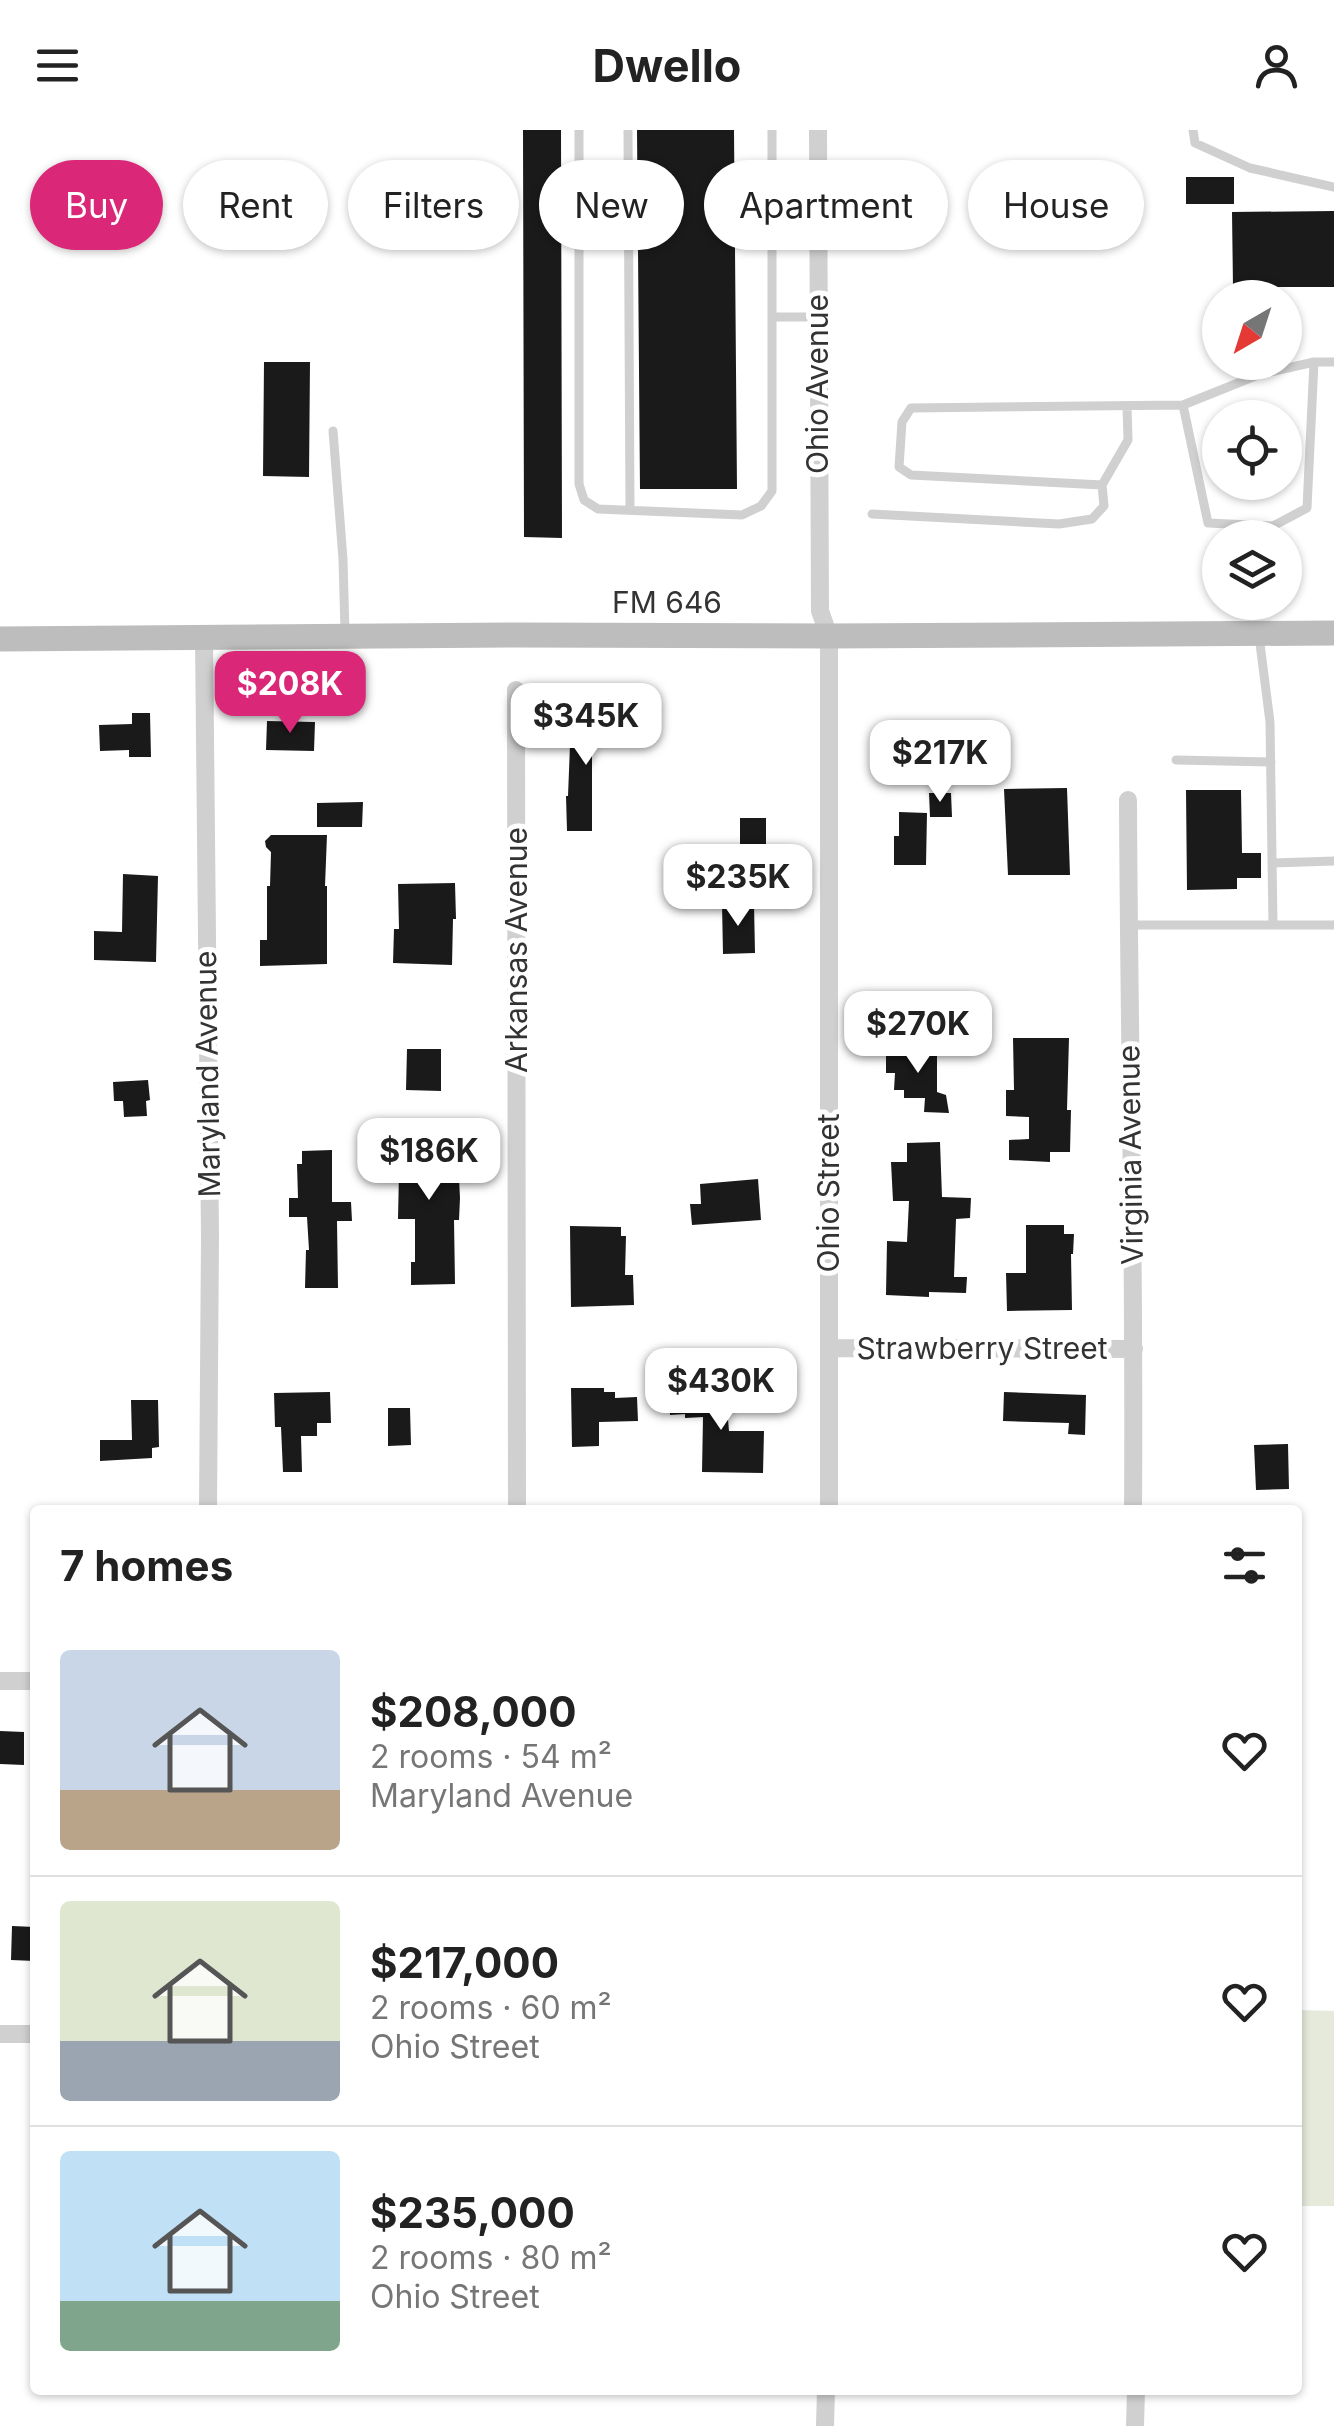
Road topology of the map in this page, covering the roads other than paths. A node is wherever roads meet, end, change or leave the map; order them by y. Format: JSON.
{"nodes":[{"id":1,"x":579,"y":130,"type":"edge"},
{"id":2,"x":628,"y":130,"type":"edge"},
{"id":3,"x":772,"y":130,"type":"edge"},
{"id":4,"x":818,"y":130,"type":"edge"},
{"id":5,"x":1193,"y":130,"type":"edge"},
{"id":6,"x":1334,"y":187,"type":"edge"},
{"id":7,"x":772,"y":317,"type":"junction"},
{"id":8,"x":818,"y":317,"type":"junction"},
{"id":9,"x":1314,"y":362,"type":"junction"},
{"id":10,"x":1334,"y":362,"type":"edge"},
{"id":11,"x":1183,"y":405,"type":"junction"},
{"id":12,"x":1127,"y":406,"type":"junction"},
{"id":13,"x":333,"y":431,"type":"dead end"},
{"id":14,"x":1102,"y":485,"type":"junction"},
{"id":15,"x":630,"y":510,"type":"junction"},
{"id":16,"x":872,"y":514,"type":"dead end"},
{"id":17,"x":1259,"y":633,"type":"junction"},
{"id":18,"x":1334,"y":633,"type":"edge"},
{"id":19,"x":345,"y":636,"type":"junction"},
{"id":20,"x":829,"y":636,"type":"junction"},
{"id":21,"x":204,"y":637,"type":"junction"},
{"id":22,"x":0,"y":639,"type":"edge"},
{"id":23,"x":516,"y":690,"type":"dead end"},
{"id":24,"x":1176,"y":760,"type":"dead end"},
{"id":25,"x":1271,"y":762,"type":"junction"},
{"id":26,"x":1128,"y":800,"type":"dead end"},
{"id":27,"x":1334,"y":861,"type":"edge"},
{"id":28,"x":1273,"y":863,"type":"junction"},
{"id":29,"x":1128,"y":925,"type":"junction"},
{"id":30,"x":1273,"y":925,"type":"junction"},
{"id":31,"x":1334,"y":925,"type":"edge"},
{"id":32,"x":829,"y":1348,"type":"junction"},
{"id":33,"x":1134,"y":1349,"type":"junction"},
{"id":34,"x":208,"y":1505,"type":"edge"},
{"id":35,"x":517,"y":1505,"type":"edge"},
{"id":36,"x":829,"y":1505,"type":"edge"},
{"id":37,"x":1133,"y":1505,"type":"edge"},
{"id":38,"x":0,"y":1682,"type":"edge"},
{"id":39,"x":30,"y":1682,"type":"edge"},
{"id":40,"x":0,"y":2034,"type":"edge"},
{"id":41,"x":30,"y":2034,"type":"edge"},
{"id":42,"x":826,"y":2395,"type":"edge"},
{"id":43,"x":1136,"y":2395,"type":"edge"},
{"id":44,"x":825,"y":2426,"type":"edge"},
{"id":45,"x":1135,"y":2426,"type":"edge"}],
"edges":[{"from":1,"to":15,"type":"lane"},
{"from":2,"to":15,"type":"lane"},
{"from":3,"to":7,"type":"lane"},
{"from":4,"to":8,"type":"street","name":"Ohio Avenue"},
{"from":5,"to":6,"type":"lane"},
{"from":7,"to":8,"type":"lane"},
{"from":7,"to":15,"type":"lane"},
{"from":8,"to":20,"type":"street","name":"Ohio Avenue"},
{"from":9,"to":10,"type":"lane"},
{"from":9,"to":11,"type":"lane"},
{"from":9,"to":11,"type":"lane"},
{"from":11,"to":12,"type":"lane"},
{"from":12,"to":14,"type":"lane"},
{"from":12,"to":14,"type":"lane"},
{"from":13,"to":19,"type":"lane"},
{"from":14,"to":16,"type":"lane"},
{"from":17,"to":18,"type":"main road","name":"FM 646","number":"FM 646"},
{"from":17,"to":20,"type":"main road","name":"FM 646","number":"FM 646"},
{"from":17,"to":25,"type":"lane"},
{"from":19,"to":20,"type":"main road","name":"FM 646","number":"FM 646"},
{"from":19,"to":21,"type":"main road","name":"FM 646","number":"FM 646"},
{"from":20,"to":32,"type":"street","name":"Ohio Street"},
{"from":21,"to":22,"type":"main road","name":"FM 646","number":"FM 646"},
{"from":21,"to":34,"type":"street","name":"Maryland Avenue"},
{"from":23,"to":35,"type":"street","name":"Arkansas Avenue"},
{"from":24,"to":25,"type":"lane"},
{"from":25,"to":28,"type":"lane"},
{"from":26,"to":29,"type":"street","name":"Virginia Avenue"},
{"from":27,"to":28,"type":"lane"},
{"from":28,"to":30,"type":"lane"},
{"from":29,"to":30,"type":"lane"},
{"from":29,"to":33,"type":"street","name":"Virginia Avenue"},
{"from":30,"to":31,"type":"lane"},
{"from":32,"to":33,"type":"street","name":"Strawberry Street"},
{"from":32,"to":36,"type":"street","name":"Ohio Street"},
{"from":33,"to":37,"type":"street","name":"Virginia Avenue"},
{"from":38,"to":39,"type":"street"},
{"from":40,"to":41,"type":"street"},
{"from":42,"to":44,"type":"street"},
{"from":43,"to":45,"type":"street"}]}
